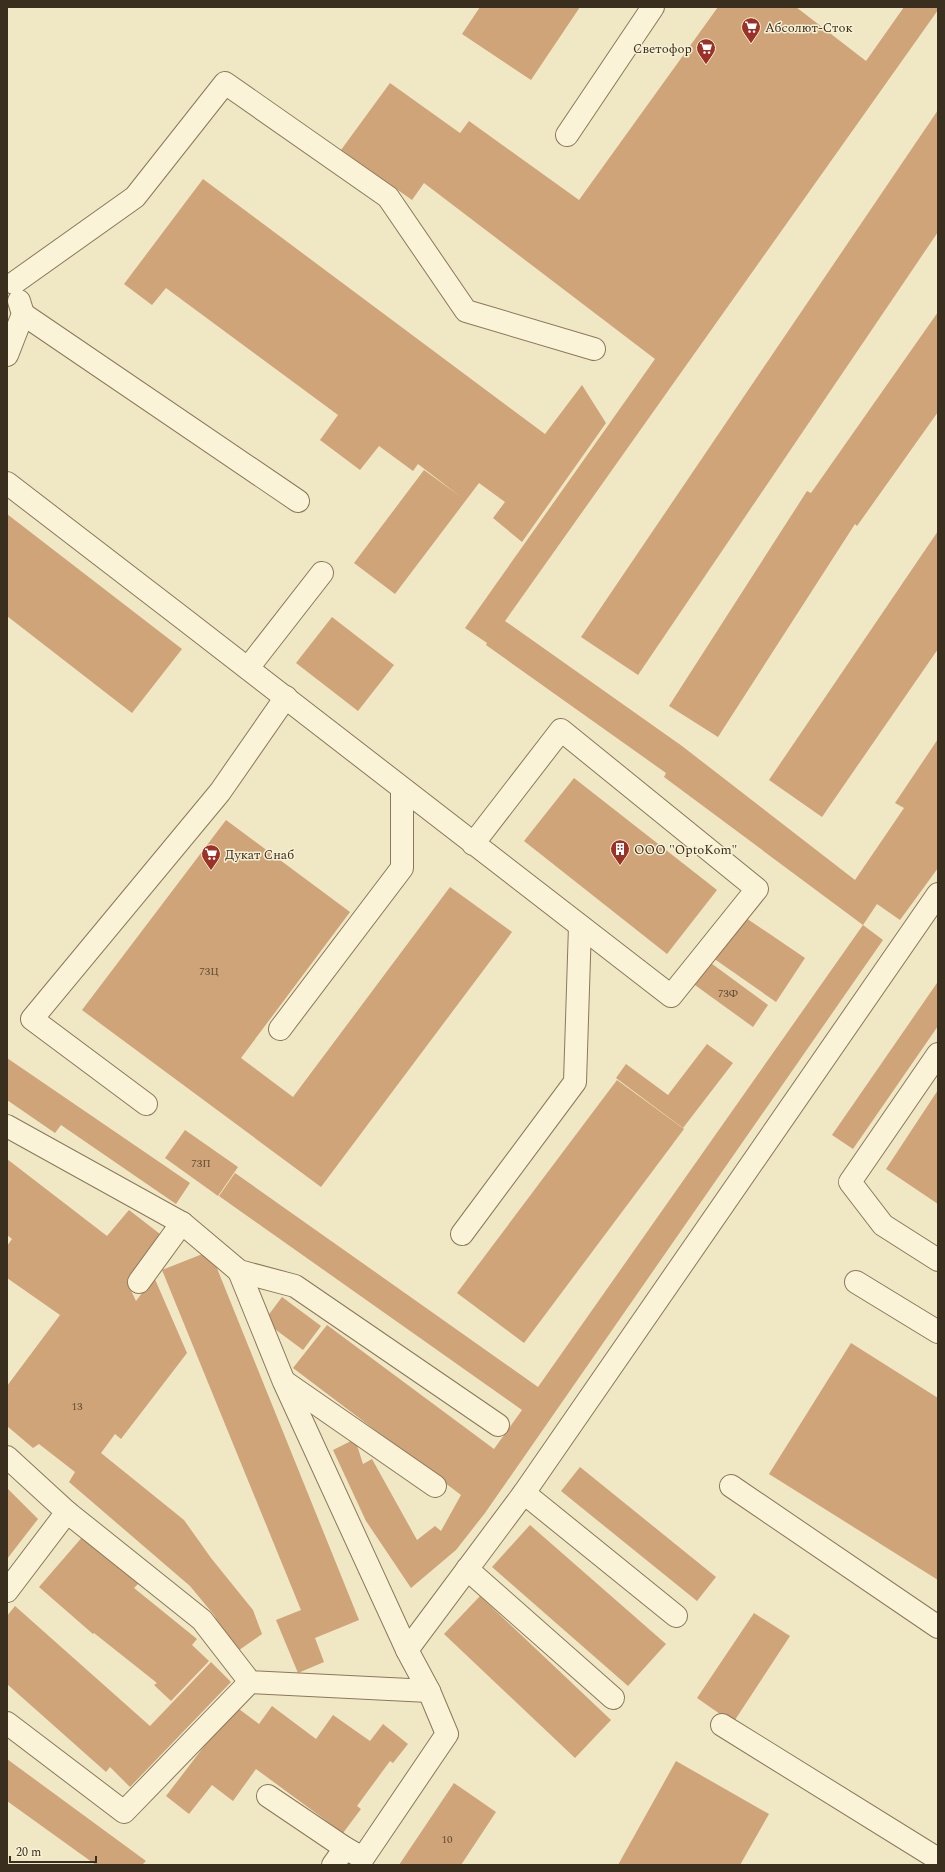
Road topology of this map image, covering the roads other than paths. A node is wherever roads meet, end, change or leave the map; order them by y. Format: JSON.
{"nodes":[{"id":1,"x":653,"y":7,"type":"edge"},
{"id":2,"x":567,"y":135,"type":"dead end"},
{"id":3,"x":11,"y":281,"type":"edge"},
{"id":4,"x":23,"y":314,"type":"junction"},
{"id":5,"x":594,"y":349,"type":"dead end"},
{"id":6,"x":7,"y":355,"type":"edge"},
{"id":7,"x":7,"y":483,"type":"edge"},
{"id":8,"x":298,"y":501,"type":"dead end"},
{"id":9,"x":322,"y":573,"type":"dead end"},
{"id":10,"x":248,"y":668,"type":"junction"},
{"id":11,"x":286,"y":697,"type":"junction"},
{"id":12,"x":402,"y":789,"type":"junction"},
{"id":13,"x":474,"y":844,"type":"junction"},
{"id":14,"x":938,"y":894,"type":"edge"},
{"id":15,"x":580,"y":926,"type":"junction"},
{"id":16,"x":280,"y":1029,"type":"dead end"},
{"id":17,"x":938,"y":1054,"type":"edge"},
{"id":18,"x":146,"y":1104,"type":"dead end"},
{"id":19,"x":7,"y":1126,"type":"edge"},
{"id":20,"x":182,"y":1223,"type":"junction"},
{"id":21,"x":462,"y":1234,"type":"dead end"},
{"id":22,"x":938,"y":1260,"type":"edge"},
{"id":23,"x":239,"y":1271,"type":"junction"},
{"id":24,"x":139,"y":1282,"type":"dead end"},
{"id":25,"x":856,"y":1282,"type":"dead end"},
{"id":26,"x":938,"y":1332,"type":"edge"},
{"id":27,"x":284,"y":1382,"type":"junction"},
{"id":28,"x":498,"y":1425,"type":"dead end"},
{"id":29,"x":7,"y":1457,"type":"edge"},
{"id":30,"x":435,"y":1486,"type":"dead end"},
{"id":31,"x":730,"y":1486,"type":"dead end"},
{"id":32,"x":524,"y":1493,"type":"junction"},
{"id":33,"x":67,"y":1512,"type":"junction"},
{"id":34,"x":467,"y":1569,"type":"junction"},
{"id":35,"x":7,"y":1591,"type":"edge"},
{"id":36,"x":676,"y":1616,"type":"dead end"},
{"id":37,"x":938,"y":1627,"type":"edge"},
{"id":38,"x":407,"y":1650,"type":"junction"},
{"id":39,"x":250,"y":1682,"type":"junction"},
{"id":40,"x":429,"y":1691,"type":"junction"},
{"id":41,"x":613,"y":1698,"type":"dead end"},
{"id":42,"x":7,"y":1723,"type":"edge"},
{"id":43,"x":722,"y":1725,"type":"dead end"},
{"id":44,"x":268,"y":1796,"type":"dead end"},
{"id":45,"x":339,"y":1857,"type":"edge"},
{"id":46,"x":938,"y":1859,"type":"edge"}],
"edges":[{"from":1,"to":2,"type":"lane"},
{"from":3,"to":4,"type":"lane"},
{"from":3,"to":5,"type":"lane"},
{"from":4,"to":6,"type":"lane"},
{"from":4,"to":8,"type":"lane"},
{"from":7,"to":10,"type":"lane"},
{"from":9,"to":10,"type":"lane"},
{"from":10,"to":11,"type":"lane"},
{"from":11,"to":12,"type":"lane"},
{"from":11,"to":18,"type":"lane"},
{"from":12,"to":13,"type":"lane"},
{"from":12,"to":16,"type":"lane"},
{"from":13,"to":15,"type":"lane"},
{"from":13,"to":15,"type":"lane"},
{"from":14,"to":32,"type":"lane"},
{"from":15,"to":21,"type":"lane"},
{"from":17,"to":22,"type":"lane"},
{"from":19,"to":20,"type":"lane"},
{"from":20,"to":23,"type":"lane"},
{"from":20,"to":24,"type":"lane"},
{"from":23,"to":27,"type":"lane"},
{"from":23,"to":28,"type":"lane"},
{"from":25,"to":26,"type":"lane"},
{"from":27,"to":30,"type":"lane"},
{"from":27,"to":38,"type":"lane"},
{"from":29,"to":33,"type":"lane"},
{"from":31,"to":37,"type":"lane"},
{"from":32,"to":34,"type":"lane"},
{"from":32,"to":36,"type":"lane"},
{"from":33,"to":35,"type":"lane"},
{"from":33,"to":39,"type":"lane"},
{"from":34,"to":38,"type":"lane"},
{"from":34,"to":41,"type":"lane"},
{"from":38,"to":40,"type":"lane"},
{"from":39,"to":40,"type":"lane"},
{"from":39,"to":42,"type":"lane"},
{"from":40,"to":45,"type":"lane"},
{"from":43,"to":46,"type":"lane"},
{"from":44,"to":45,"type":"lane"}]}
